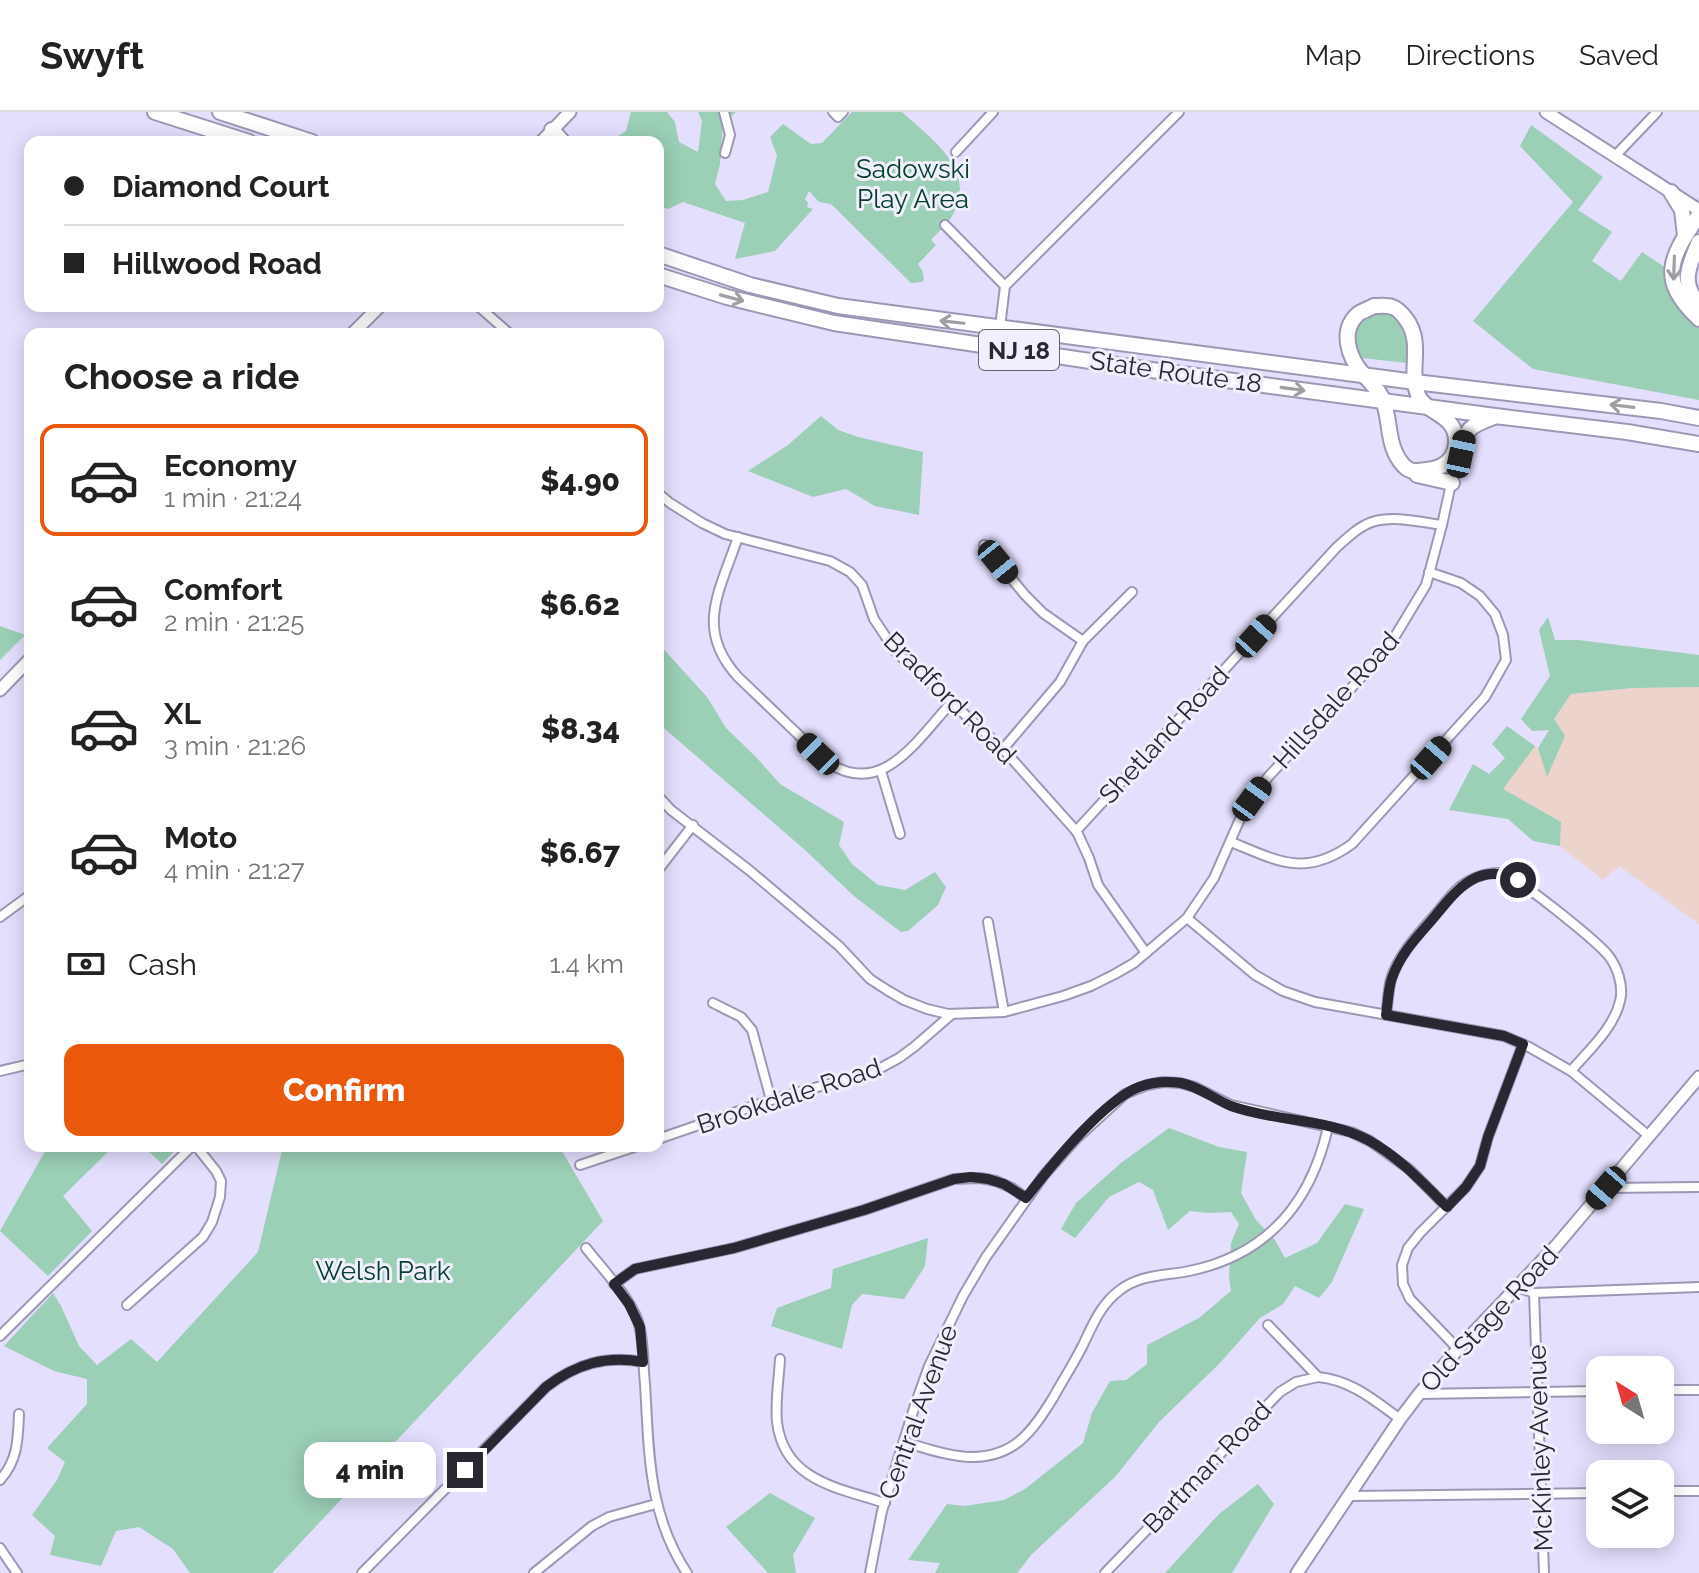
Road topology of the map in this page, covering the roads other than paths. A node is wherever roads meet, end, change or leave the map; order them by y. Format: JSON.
{"nodes":[{"id":1,"x":155,"y":112,"type":"edge"},
{"id":2,"x":220,"y":112,"type":"edge"},
{"id":3,"x":570,"y":112,"type":"edge"},
{"id":4,"x":724,"y":112,"type":"edge"},
{"id":5,"x":993,"y":112,"type":"edge"},
{"id":6,"x":1179,"y":112,"type":"edge"},
{"id":7,"x":1546,"y":112,"type":"edge"},
{"id":8,"x":1657,"y":112,"type":"edge"},
{"id":9,"x":552,"y":130,"type":"junction"},
{"id":10,"x":230,"y":136,"type":"edge"},
{"id":11,"x":294,"y":136,"type":"edge"},
{"id":12,"x":546,"y":136,"type":"edge"},
{"id":13,"x":558,"y":136,"type":"edge"},
{"id":14,"x":956,"y":152,"type":"dead end"},
{"id":15,"x":725,"y":153,"type":"dead end"},
{"id":16,"x":1616,"y":155,"type":"junction"},
{"id":17,"x":1671,"y":192,"type":"junction"},
{"id":18,"x":1699,"y":213,"type":"edge"},
{"id":19,"x":945,"y":225,"type":"dead end"},
{"id":20,"x":1695,"y":242,"type":"edge"},
{"id":21,"x":664,"y":256,"type":"edge"},
{"id":22,"x":664,"y":277,"type":"edge"},
{"id":23,"x":1005,"y":286,"type":"junction"},
{"id":24,"x":1699,"y":303,"type":"edge"},
{"id":25,"x":375,"y":312,"type":"edge"},
{"id":26,"x":485,"y":312,"type":"edge"},
{"id":27,"x":1699,"y":319,"type":"edge"},
{"id":28,"x":1000,"y":327,"type":"junction"},
{"id":29,"x":361,"y":328,"type":"edge"},
{"id":30,"x":503,"y":328,"type":"edge"},
{"id":31,"x":1363,"y":374,"type":"junction"},
{"id":32,"x":1415,"y":382,"type":"junction"},
{"id":33,"x":1384,"y":402,"type":"junction"},
{"id":34,"x":1428,"y":408,"type":"junction"},
{"id":35,"x":1661,"y":411,"type":"junction"},
{"id":36,"x":1699,"y":411,"type":"edge"},
{"id":37,"x":1495,"y":416,"type":"junction"},
{"id":38,"x":1699,"y":418,"type":"edge"},
{"id":39,"x":1699,"y":444,"type":"edge"},
{"id":40,"x":1454,"y":458,"type":"junction"},
{"id":41,"x":1412,"y":472,"type":"junction"},
{"id":42,"x":1452,"y":483,"type":"junction"},
{"id":43,"x":664,"y":498,"type":"edge"},
{"id":44,"x":1442,"y":525,"type":"junction"},
{"id":45,"x":738,"y":537,"type":"junction"},
{"id":46,"x":984,"y":545,"type":"dead end"},
{"id":47,"x":1429,"y":572,"type":"junction"},
{"id":48,"x":1132,"y":592,"type":"dead end"},
{"id":49,"x":1083,"y":641,"type":"junction"},
{"id":50,"x":24,"y":665,"type":"edge"},
{"id":51,"x":0,"y":690,"type":"edge"},
{"id":52,"x":951,"y":703,"type":"junction"},
{"id":53,"x":1003,"y":749,"type":"junction"},
{"id":54,"x":881,"y":771,"type":"junction"},
{"id":55,"x":664,"y":802,"type":"edge"},
{"id":56,"x":693,"y":825,"type":"junction"},
{"id":57,"x":1076,"y":831,"type":"junction"},
{"id":58,"x":900,"y":834,"type":"dead end"},
{"id":59,"x":1231,"y":842,"type":"junction"},
{"id":60,"x":664,"y":862,"type":"edge"},
{"id":61,"x":24,"y":899,"type":"edge"},
{"id":62,"x":0,"y":917,"type":"edge"},
{"id":63,"x":1187,"y":918,"type":"junction"},
{"id":64,"x":988,"y":922,"type":"dead end"},
{"id":65,"x":1146,"y":953,"type":"junction"},
{"id":66,"x":713,"y":1003,"type":"dead end"},
{"id":67,"x":1004,"y":1012,"type":"junction"},
{"id":68,"x":952,"y":1014,"type":"junction"},
{"id":69,"x":1386,"y":1015,"type":"junction"},
{"id":70,"x":1523,"y":1044,"type":"junction"},
{"id":71,"x":24,"y":1065,"type":"edge"},
{"id":72,"x":0,"y":1071,"type":"edge"},
{"id":73,"x":1571,"y":1071,"type":"junction"},
{"id":74,"x":1699,"y":1077,"type":"edge"},
{"id":75,"x":1695,"y":1087,"type":"edge"},
{"id":76,"x":771,"y":1100,"type":"junction"},
{"id":77,"x":1328,"y":1127,"type":"junction"},
{"id":78,"x":1649,"y":1136,"type":"junction"},
{"id":79,"x":664,"y":1137,"type":"edge"},
{"id":80,"x":188,"y":1152,"type":"edge"},
{"id":81,"x":199,"y":1152,"type":"edge"},
{"id":82,"x":599,"y":1152,"type":"edge"},
{"id":83,"x":619,"y":1152,"type":"edge"},
{"id":84,"x":601,"y":1158,"type":"junction"},
{"id":85,"x":580,"y":1165,"type":"dead end"},
{"id":86,"x":1699,"y":1187,"type":"edge"},
{"id":87,"x":1606,"y":1188,"type":"junction"},
{"id":88,"x":1026,"y":1198,"type":"junction"},
{"id":89,"x":1447,"y":1207,"type":"junction"},
{"id":90,"x":586,"y":1248,"type":"dead end"},
{"id":91,"x":614,"y":1284,"type":"junction"},
{"id":92,"x":1518,"y":1287,"type":"junction"},
{"id":93,"x":1699,"y":1287,"type":"edge"},
{"id":94,"x":1534,"y":1293,"type":"junction"},
{"id":95,"x":127,"y":1305,"type":"dead end"},
{"id":96,"x":1268,"y":1325,"type":"dead end"},
{"id":97,"x":0,"y":1336,"type":"edge"},
{"id":98,"x":1458,"y":1349,"type":"junction"},
{"id":99,"x":780,"y":1359,"type":"dead end"},
{"id":100,"x":643,"y":1362,"type":"junction"},
{"id":101,"x":1318,"y":1377,"type":"junction"},
{"id":102,"x":1674,"y":1390,"type":"edge"},
{"id":103,"x":1699,"y":1390,"type":"edge"},
{"id":104,"x":1586,"y":1391,"type":"edge"},
{"id":105,"x":1538,"y":1393,"type":"junction"},
{"id":106,"x":1419,"y":1394,"type":"junction"},
{"id":107,"x":19,"y":1414,"type":"dead end"},
{"id":108,"x":1400,"y":1419,"type":"junction"},
{"id":109,"x":904,"y":1442,"type":"junction"},
{"id":110,"x":0,"y":1480,"type":"edge"},
{"id":111,"x":1674,"y":1491,"type":"edge"},
{"id":112,"x":1699,"y":1491,"type":"edge"},
{"id":113,"x":1586,"y":1493,"type":"edge"},
{"id":114,"x":1541,"y":1494,"type":"junction"},
{"id":115,"x":1348,"y":1496,"type":"junction"},
{"id":116,"x":885,"y":1503,"type":"junction"},
{"id":117,"x":656,"y":1504,"type":"junction"},
{"id":118,"x":0,"y":1548,"type":"edge"},
{"id":119,"x":17,"y":1573,"type":"edge"},
{"id":120,"x":362,"y":1573,"type":"edge"},
{"id":121,"x":534,"y":1573,"type":"edge"},
{"id":122,"x":687,"y":1573,"type":"edge"},
{"id":123,"x":870,"y":1573,"type":"edge"},
{"id":124,"x":1105,"y":1573,"type":"edge"},
{"id":125,"x":1297,"y":1573,"type":"edge"},
{"id":126,"x":1544,"y":1573,"type":"edge"}],
"edges":[{"from":1,"to":10,"type":"highway"},
{"from":2,"to":11,"type":"highway"},
{"from":3,"to":9,"type":"street"},
{"from":4,"to":15,"type":"street"},
{"from":5,"to":14,"type":"street"},
{"from":6,"to":23,"type":"street"},
{"from":7,"to":16,"type":"street"},
{"from":8,"to":16,"type":"street"},
{"from":9,"to":12,"type":"street"},
{"from":9,"to":13,"type":"highway"},
{"from":16,"to":17,"type":"street"},
{"from":17,"to":18,"type":"street"},
{"from":17,"to":20,"type":"highway"},
{"from":18,"to":20,"type":"highway"},
{"from":19,"to":23,"type":"street"},
{"from":20,"to":24,"type":"highway"},
{"from":20,"to":27,"type":"highway","one_way":true},
{"from":28,"to":21,"type":"highway","name":"State Route 18","number":"NJ 18","one_way":true},
{"from":22,"to":33,"type":"highway","name":"State Route 18","number":"NJ 18","one_way":true},
{"from":23,"to":28,"type":"street"},
{"from":25,"to":29,"type":"street"},
{"from":26,"to":30,"type":"street"},
{"from":28,"to":31,"type":"highway","name":"State Route 18","number":"NJ 18"},
{"from":31,"to":32,"type":"highway","name":"State Route 18","number":"NJ 18"},
{"from":31,"to":32,"type":"highway"},
{"from":31,"to":33,"type":"highway"},
{"from":32,"to":34,"type":"highway"},
{"from":35,"to":32,"type":"highway","name":"State Route 18","number":"NJ 18","one_way":true},
{"from":33,"to":34,"type":"highway","name":"State Route 18","number":"NJ 18"},
{"from":33,"to":41,"type":"highway"},
{"from":34,"to":37,"type":"highway","name":"State Route 18","number":"NJ 18"},
{"from":34,"to":40,"type":"highway"},
{"from":35,"to":36,"type":"highway"},
{"from":35,"to":38,"type":"highway","name":"State Route 18","number":"NJ 18"},
{"from":37,"to":39,"type":"highway","name":"State Route 18","number":"NJ 18"},
{"from":37,"to":40,"type":"highway"},
{"from":40,"to":41,"type":"highway"},
{"from":40,"to":42,"type":"street","name":"Hillsdale Road"},
{"from":41,"to":42,"type":"highway"},
{"from":42,"to":44,"type":"street","name":"Hillsdale Road"},
{"from":43,"to":45,"type":"street","name":"Bradford Road"},
{"from":44,"to":47,"type":"street","name":"Hillsdale Road"},
{"from":44,"to":57,"type":"street","name":"Shetland Road"},
{"from":45,"to":52,"type":"street","name":"Bradford Road"},
{"from":45,"to":54,"type":"street"},
{"from":46,"to":49,"type":"street"},
{"from":47,"to":59,"type":"street","name":"Hillsdale Road"},
{"from":47,"to":59,"type":"street"},
{"from":48,"to":49,"type":"street"},
{"from":49,"to":53,"type":"street"},
{"from":50,"to":51,"type":"street"},
{"from":52,"to":53,"type":"street","name":"Bradford Road"},
{"from":52,"to":54,"type":"street"},
{"from":53,"to":57,"type":"street","name":"Bradford Road"},
{"from":54,"to":58,"type":"street"},
{"from":55,"to":56,"type":"street","name":"Hillsdale Road"},
{"from":56,"to":60,"type":"street"},
{"from":56,"to":68,"type":"street","name":"Hillsdale Road"},
{"from":57,"to":65,"type":"street","name":"Bradford Road"},
{"from":59,"to":63,"type":"street","name":"Hillsdale Road"},
{"from":61,"to":62,"type":"street"},
{"from":63,"to":65,"type":"street","name":"Hillsdale Road"},
{"from":63,"to":69,"type":"street"},
{"from":64,"to":67,"type":"street"},
{"from":65,"to":67,"type":"street","name":"Hillsdale Road"},
{"from":66,"to":76,"type":"street"},
{"from":67,"to":68,"type":"street","name":"Hillsdale Road"},
{"from":68,"to":76,"type":"street","name":"Brookdale Road"},
{"from":69,"to":70,"type":"street"},
{"from":69,"to":73,"type":"street"},
{"from":70,"to":73,"type":"street"},
{"from":70,"to":89,"type":"street"},
{"from":71,"to":72,"type":"street"},
{"from":73,"to":78,"type":"street"},
{"from":74,"to":75,"type":"street","name":"Old Stage Road"},
{"from":75,"to":78,"type":"street","name":"Old Stage Road"},
{"from":76,"to":79,"type":"street","name":"Brookdale Road"},
{"from":77,"to":88,"type":"street","name":"Central Avenue"},
{"from":77,"to":89,"type":"street","name":"Central Avenue"},
{"from":77,"to":109,"type":"street"},
{"from":78,"to":87,"type":"street","name":"Old Stage Road"},
{"from":80,"to":97,"type":"street"},
{"from":81,"to":95,"type":"street"},
{"from":82,"to":84,"type":"street"},
{"from":83,"to":84,"type":"street"},
{"from":84,"to":85,"type":"street"},
{"from":86,"to":87,"type":"street"},
{"from":87,"to":92,"type":"street","name":"Old Stage Road"},
{"from":88,"to":91,"type":"street"},
{"from":88,"to":109,"type":"street","name":"Central Avenue"},
{"from":89,"to":98,"type":"street"},
{"from":90,"to":91,"type":"street"},
{"from":91,"to":100,"type":"street"},
{"from":92,"to":94,"type":"street"},
{"from":92,"to":98,"type":"street","name":"Old Stage Road"},
{"from":93,"to":94,"type":"street"},
{"from":94,"to":105,"type":"street","name":"McKinley Avenue"},
{"from":96,"to":101,"type":"street"},
{"from":98,"to":106,"type":"street","name":"Old Stage Road"},
{"from":99,"to":116,"type":"street"},
{"from":100,"to":117,"type":"street"},
{"from":100,"to":120,"type":"street"},
{"from":101,"to":108,"type":"street"},
{"from":101,"to":124,"type":"street","name":"Bartman Road"},
{"from":102,"to":103,"type":"street"},
{"from":104,"to":105,"type":"street"},
{"from":105,"to":106,"type":"street"},
{"from":105,"to":114,"type":"street","name":"McKinley Avenue"},
{"from":106,"to":108,"type":"street","name":"Old Stage Road"},
{"from":107,"to":110,"type":"street"},
{"from":108,"to":115,"type":"street","name":"Old Stage Road"},
{"from":109,"to":116,"type":"street","name":"Central Avenue"},
{"from":111,"to":112,"type":"street"},
{"from":113,"to":114,"type":"street"},
{"from":114,"to":115,"type":"street"},
{"from":114,"to":126,"type":"street","name":"McKinley Avenue"},
{"from":115,"to":125,"type":"street","name":"Old Stage Road"},
{"from":116,"to":123,"type":"street","name":"Central Avenue"},
{"from":117,"to":121,"type":"street"},
{"from":117,"to":122,"type":"street"},
{"from":118,"to":119,"type":"street"}]}
